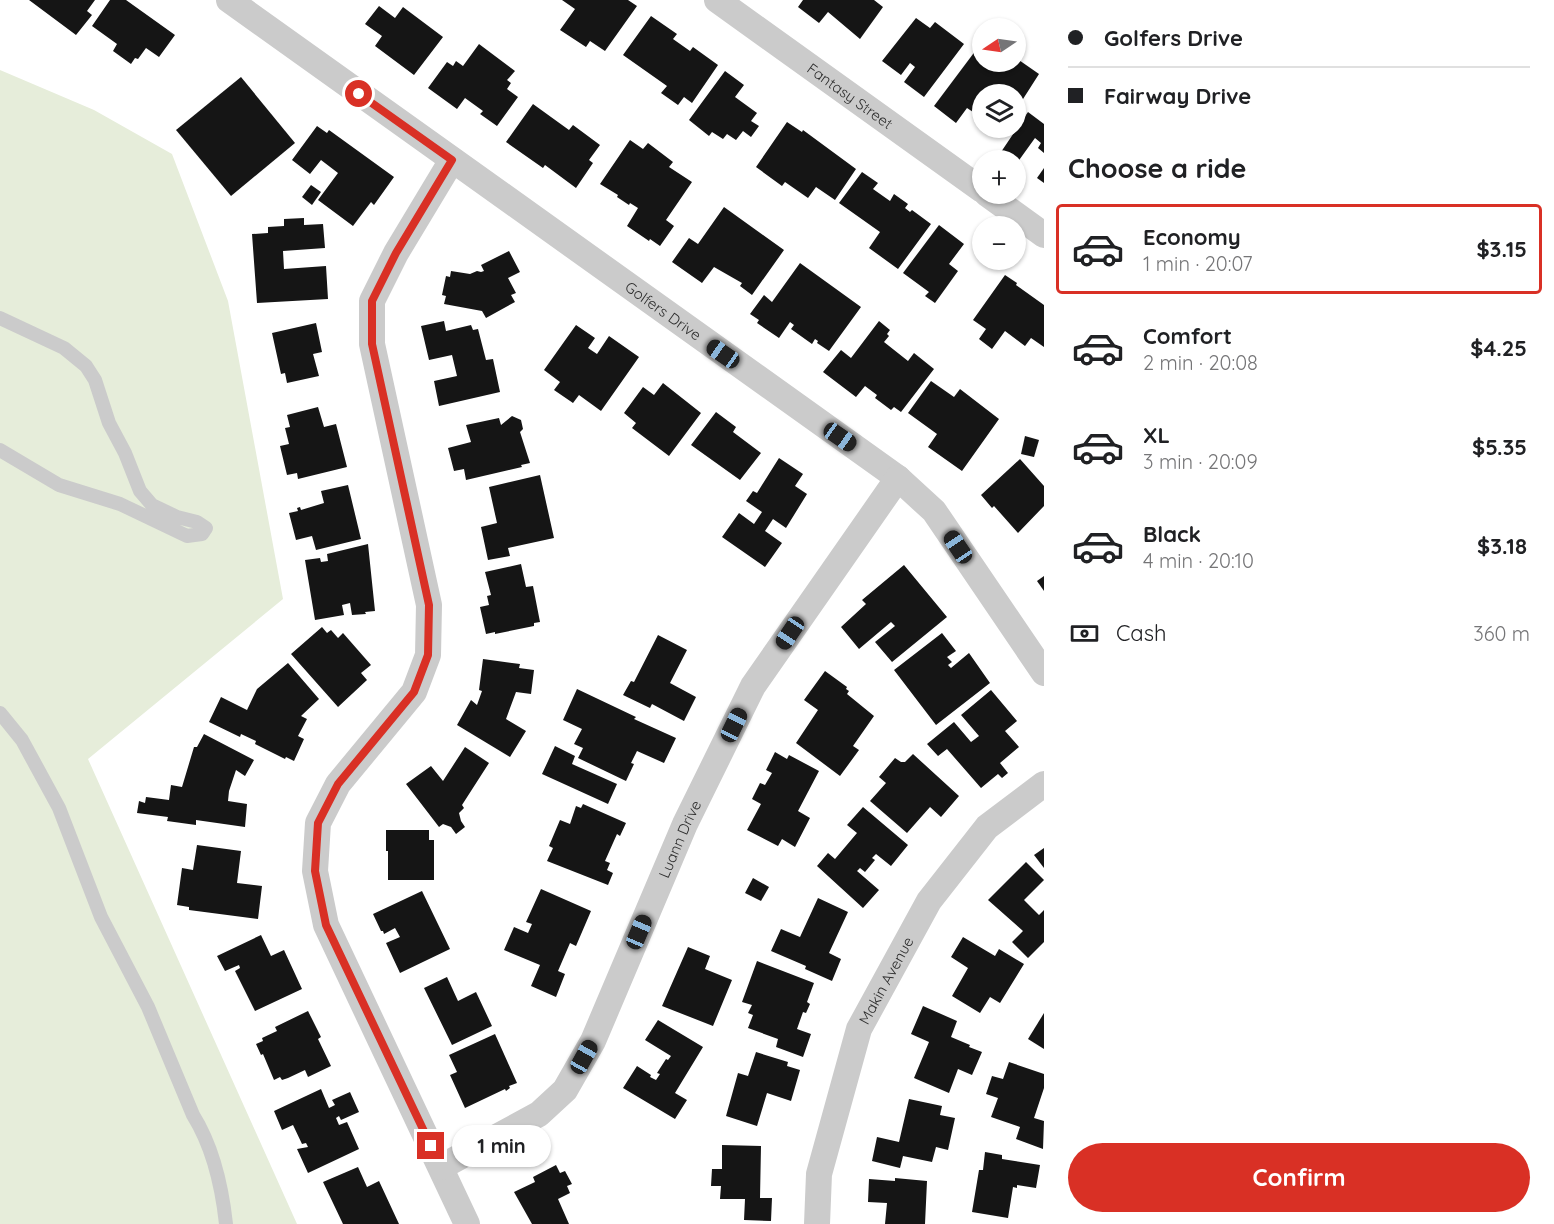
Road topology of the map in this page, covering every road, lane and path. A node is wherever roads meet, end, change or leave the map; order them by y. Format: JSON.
{"nodes":[{"id":1,"x":229,"y":0,"type":"edge"},
{"id":2,"x":717,"y":0,"type":"edge"},
{"id":3,"x":452,"y":160,"type":"junction"},
{"id":4,"x":972,"y":183,"type":"edge"},
{"id":5,"x":1001,"y":204,"type":"edge"},
{"id":6,"x":1044,"y":235,"type":"edge"},
{"id":7,"x":0,"y":318,"type":"edge"},
{"id":8,"x":0,"y":450,"type":"edge"},
{"id":9,"x":898,"y":478,"type":"junction"},
{"id":10,"x":1044,"y":674,"type":"edge"},
{"id":11,"x":0,"y":713,"type":"edge"},
{"id":12,"x":1044,"y":783,"type":"edge"},
{"id":13,"x":441,"y":1167,"type":"junction"},
{"id":14,"x":226,"y":1224,"type":"edge"},
{"id":15,"x":466,"y":1224,"type":"edge"},
{"id":16,"x":817,"y":1224,"type":"edge"}],
"edges":[{"from":1,"to":3,"type":"street","name":"Golfers Drive"},
{"from":2,"to":4,"type":"street","name":"Fantasy Street"},
{"from":3,"to":9,"type":"street","name":"Golfers Drive"},
{"from":3,"to":13,"type":"street"},
{"from":5,"to":6,"type":"street"},
{"from":7,"to":8,"type":"lane"},
{"from":9,"to":10,"type":"street","name":"Golfers Drive"},
{"from":9,"to":13,"type":"street","name":"Luann Drive"},
{"from":11,"to":14,"type":"lane"},
{"from":12,"to":16,"type":"street","name":"Makin Avenue"},
{"from":13,"to":15,"type":"street"}]}
